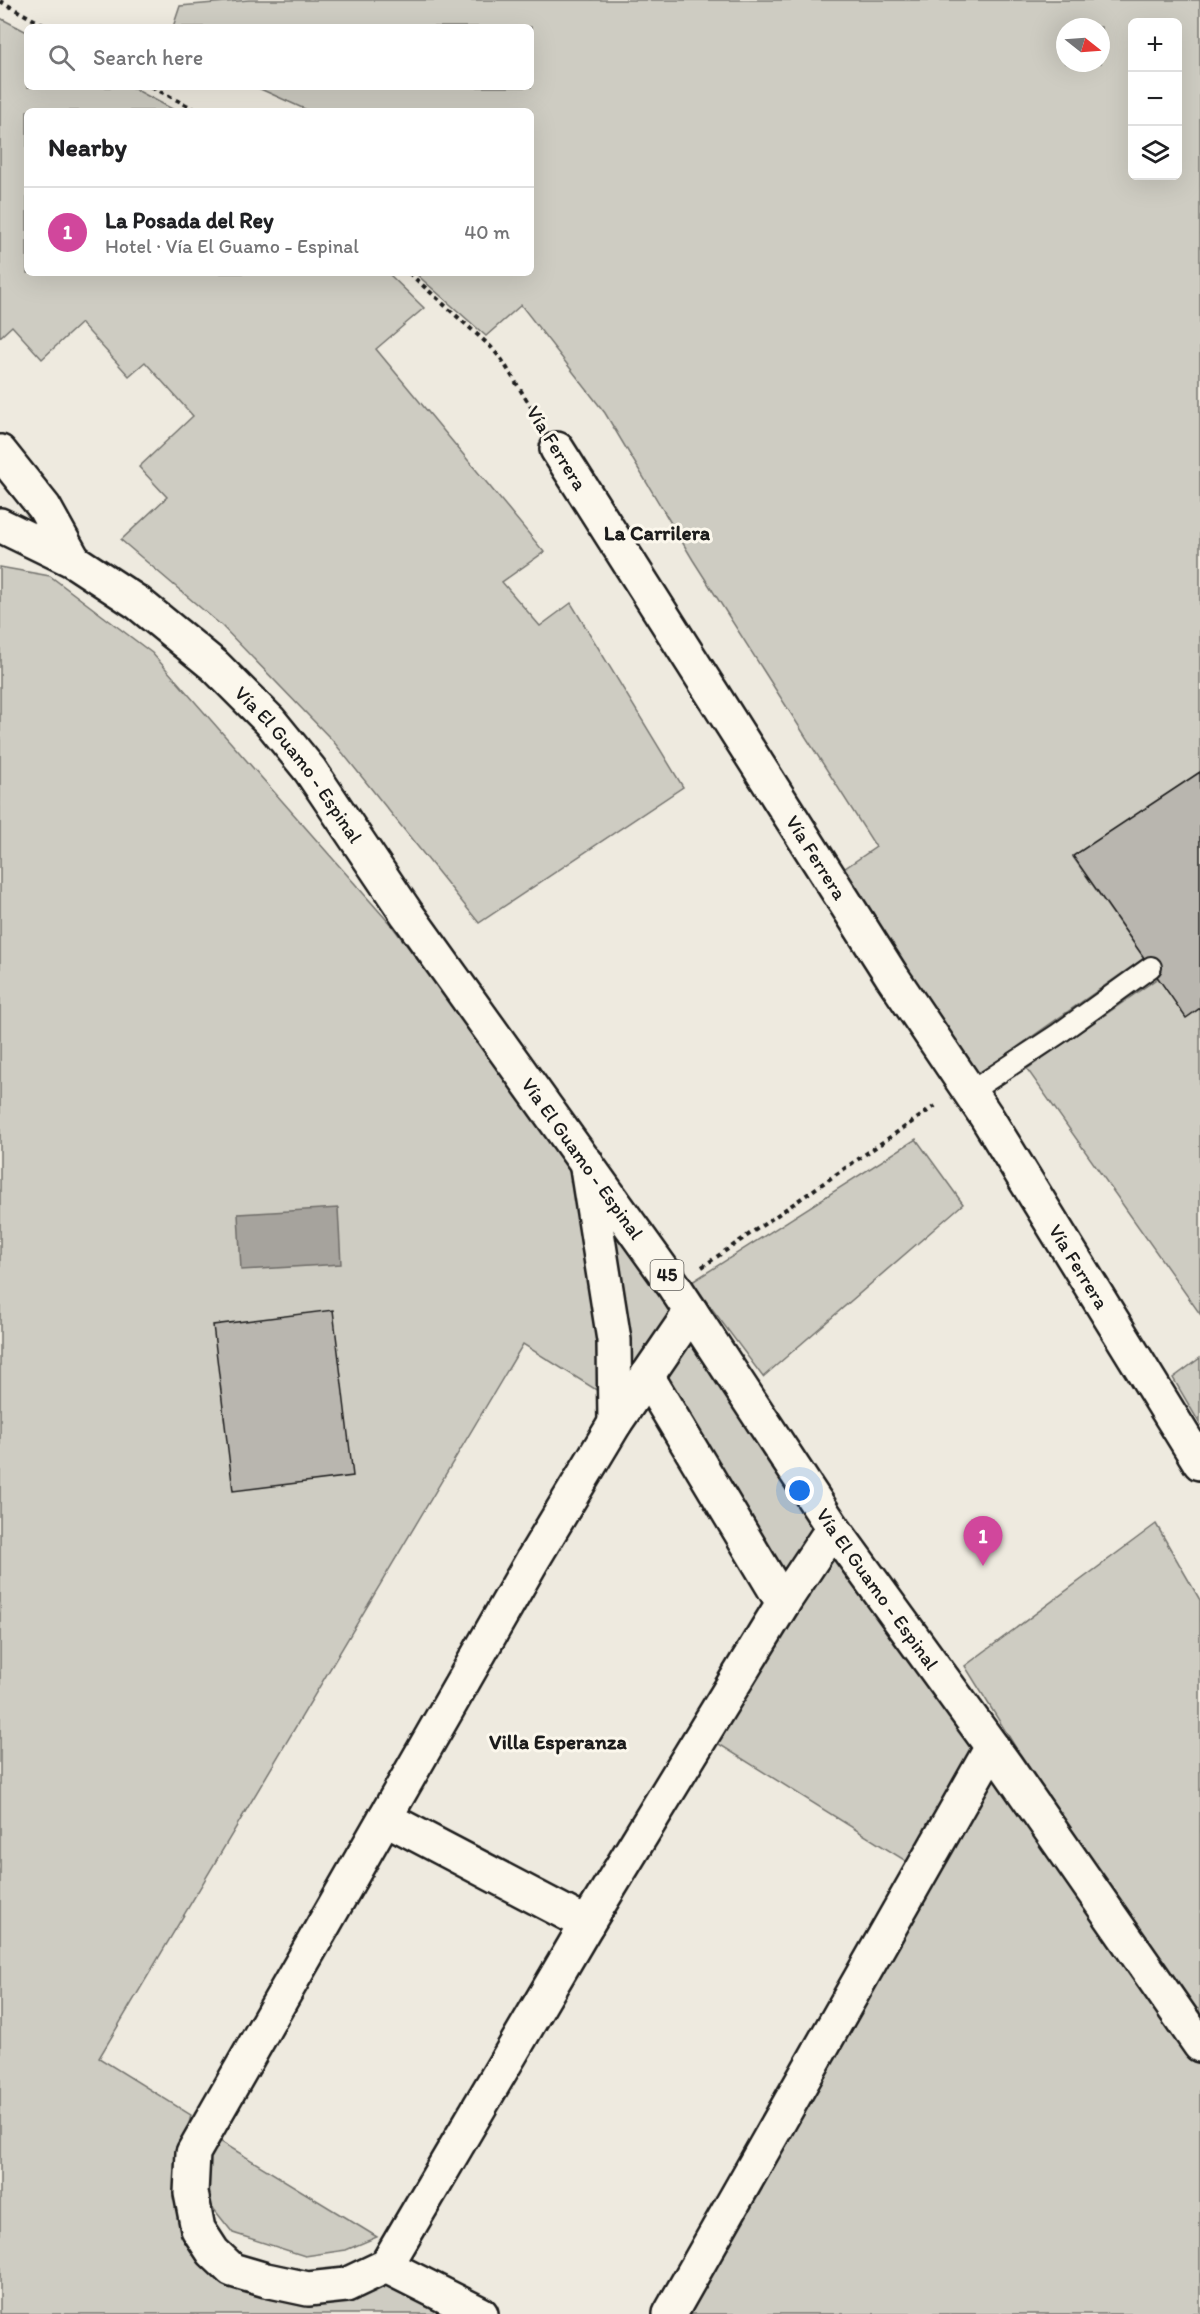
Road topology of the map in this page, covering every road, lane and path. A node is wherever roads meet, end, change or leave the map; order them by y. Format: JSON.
{"nodes":[{"id":1,"x":0,"y":1,"type":"edge"},
{"id":2,"x":42,"y":24,"type":"edge"},
{"id":3,"x":158,"y":90,"type":"edge"},
{"id":4,"x":192,"y":108,"type":"edge"},
{"id":5,"x":413,"y":276,"type":"edge"},
{"id":6,"x":557,"y":449,"type":"joint"},
{"id":7,"x":0,"y":452,"type":"edge"},
{"id":8,"x":0,"y":525,"type":"edge"},
{"id":9,"x":74,"y":561,"type":"junction"},
{"id":10,"x":1151,"y":967,"type":"dead end"},
{"id":11,"x":957,"y":1096,"type":"junction"},
{"id":12,"x":586,"y":1162,"type":"junction"},
{"id":13,"x":682,"y":1299,"type":"junction"},
{"id":14,"x":647,"y":1376,"type":"junction"},
{"id":15,"x":615,"y":1423,"type":"junction"},
{"id":16,"x":1200,"y":1463,"type":"edge"},
{"id":17,"x":833,"y":1528,"type":"junction"},
{"id":18,"x":783,"y":1603,"type":"junction"},
{"id":19,"x":992,"y":1747,"type":"junction"},
{"id":20,"x":385,"y":1818,"type":"junction"},
{"id":21,"x":587,"y":1924,"type":"junction"},
{"id":22,"x":1200,"y":2044,"type":"edge"},
{"id":23,"x":386,"y":2266,"type":"junction"},
{"id":24,"x":481,"y":2314,"type":"edge"},
{"id":25,"x":670,"y":2314,"type":"edge"}],
"edges":[{"from":1,"to":2,"type":"path"},
{"from":3,"to":4,"type":"path"},
{"from":5,"to":6,"type":"path","name":"Vía Ferrera"},
{"from":6,"to":11,"type":"street","name":"Vía Ferrera"},
{"from":7,"to":9,"type":"street"},
{"from":8,"to":9,"type":"street","number":"45"},
{"from":9,"to":12,"type":"street","name":"Vía El Guamo - Espinal","number":"45"},
{"from":10,"to":11,"type":"lane"},
{"from":11,"to":13,"type":"path"},
{"from":11,"to":16,"type":"street","name":"Vía Ferrera"},
{"from":12,"to":13,"type":"street","name":"Vía El Guamo - Espinal","number":"45"},
{"from":12,"to":15,"type":"street"},
{"from":13,"to":14,"type":"street"},
{"from":13,"to":17,"type":"street","name":"Vía El Guamo - Espinal","number":"45"},
{"from":14,"to":15,"type":"street"},
{"from":14,"to":18,"type":"street"},
{"from":15,"to":20,"type":"street"},
{"from":17,"to":18,"type":"street"},
{"from":17,"to":19,"type":"street","name":"Vía El Guamo - Espinal","number":"45"},
{"from":18,"to":21,"type":"street"},
{"from":19,"to":22,"type":"street","name":"Vía El Guamo - Espinal","number":"45"},
{"from":19,"to":25,"type":"street"},
{"from":20,"to":21,"type":"street"},
{"from":20,"to":23,"type":"street"},
{"from":21,"to":23,"type":"street"},
{"from":23,"to":24,"type":"street"}]}
